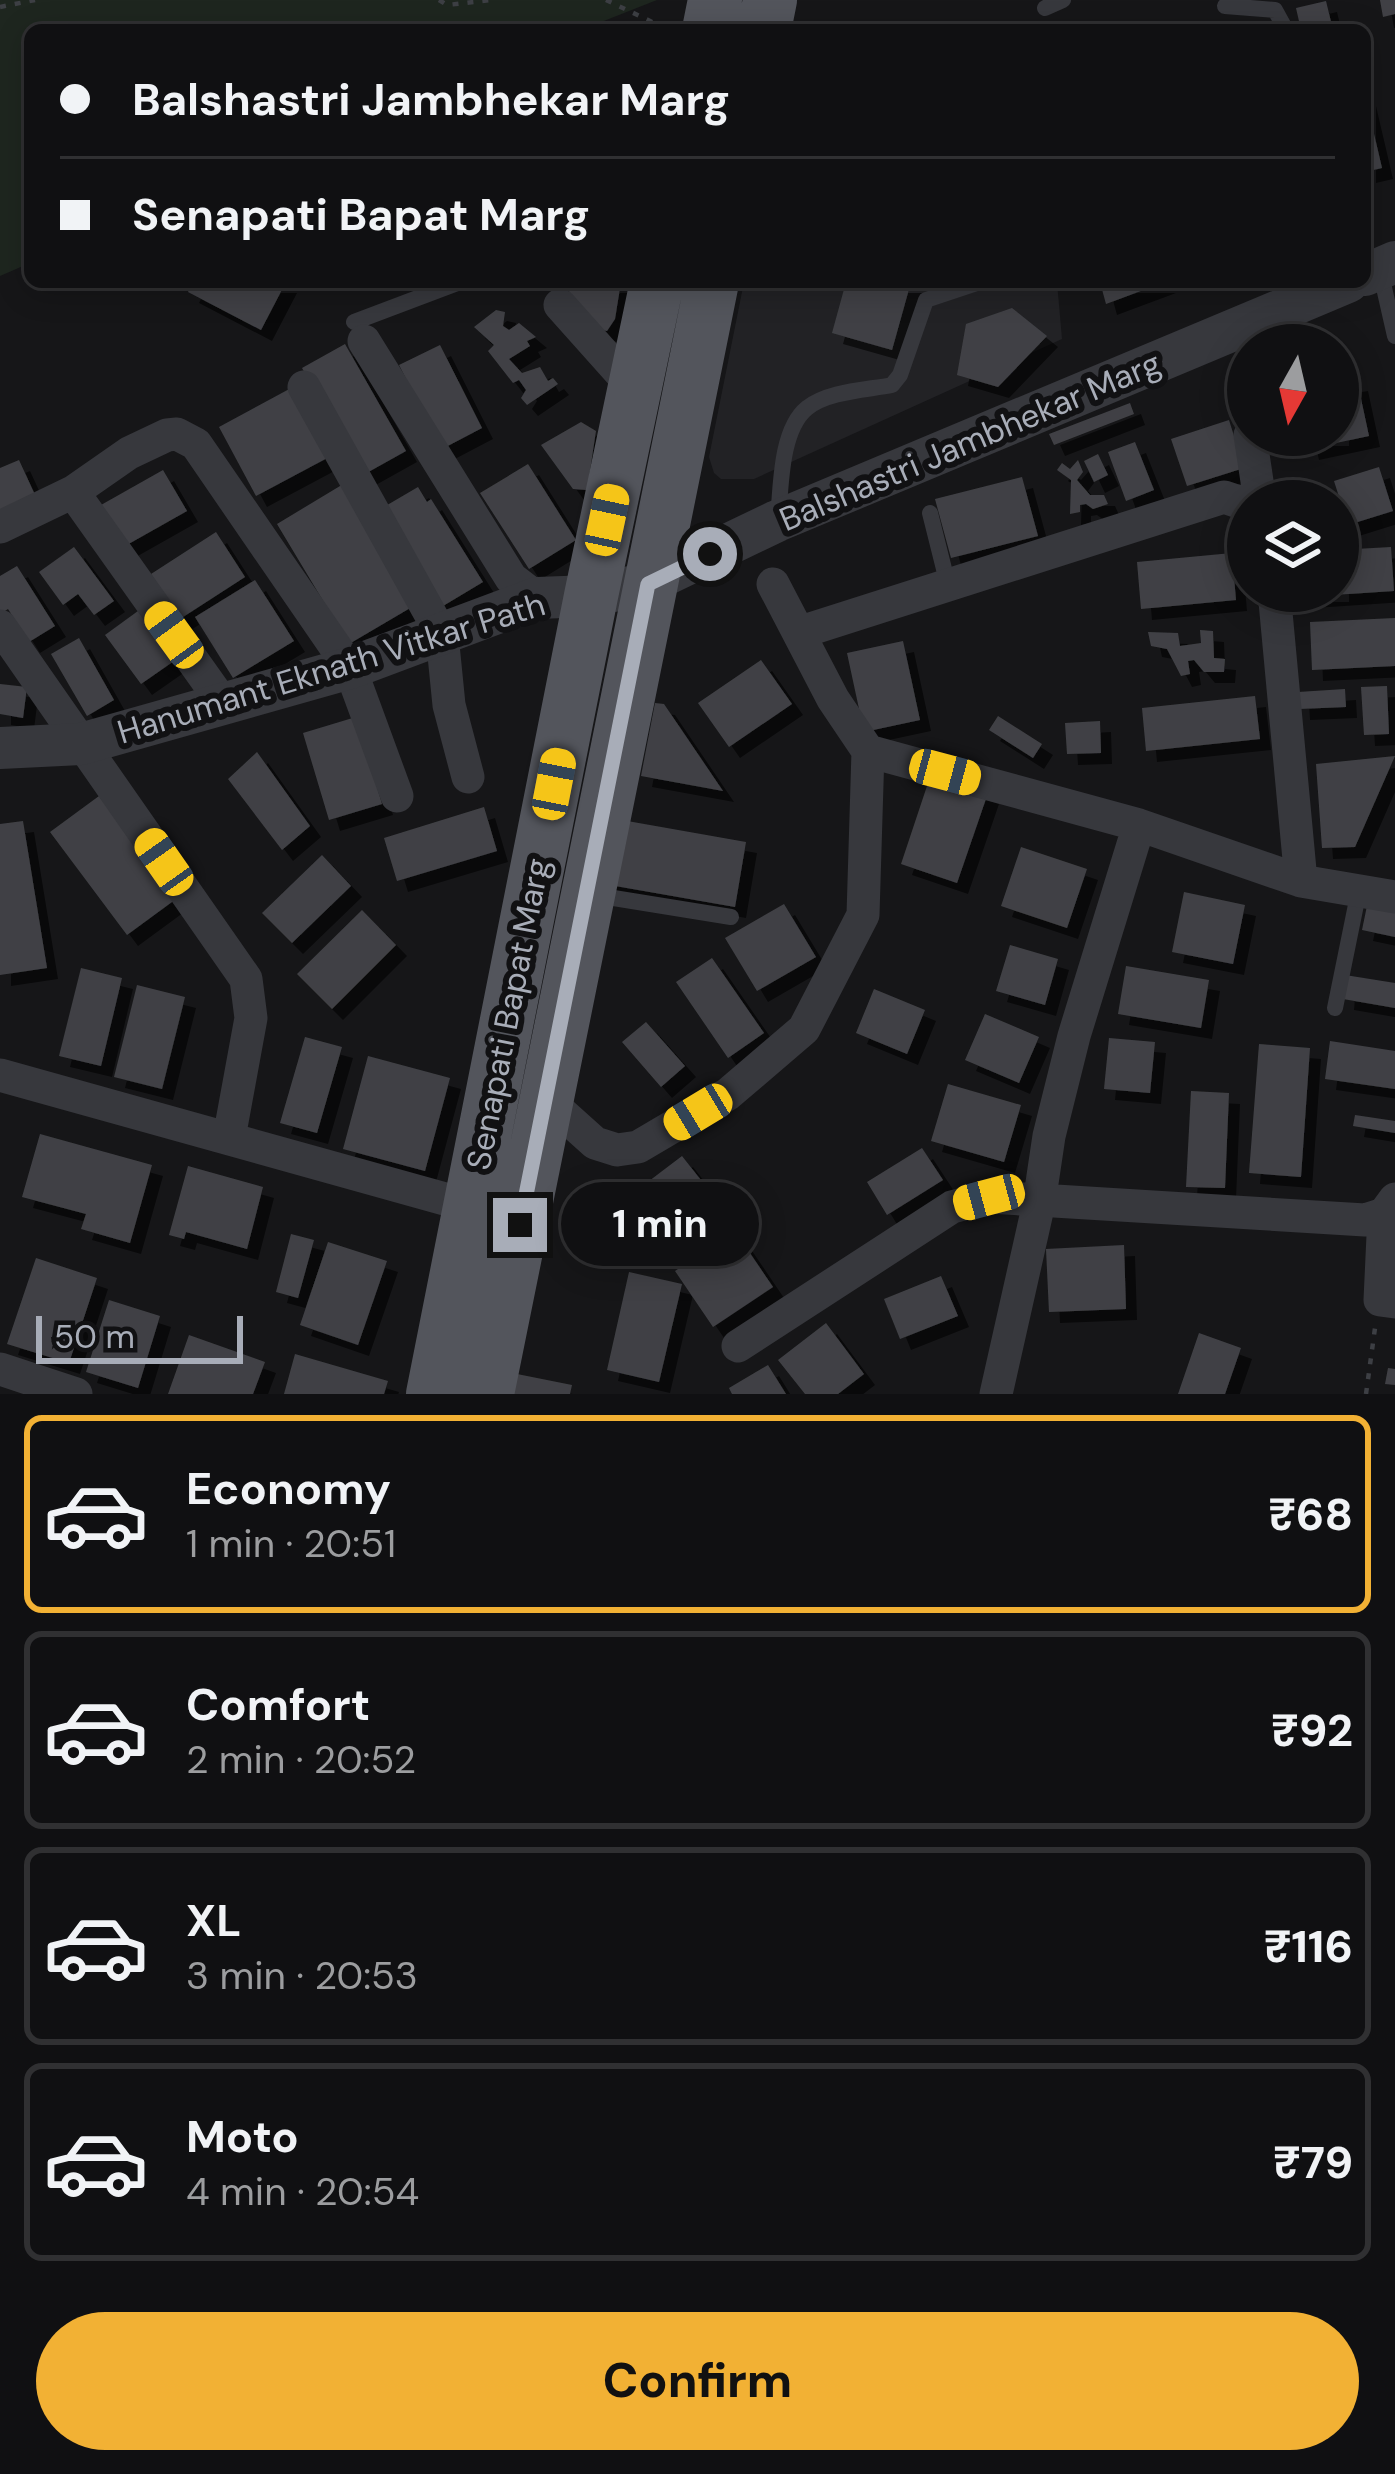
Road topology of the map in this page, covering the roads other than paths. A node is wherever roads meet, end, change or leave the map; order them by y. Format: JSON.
{"nodes":[{"id":1,"x":1063,"y":0,"type":"edge"},
{"id":2,"x":1225,"y":3,"type":"edge"},
{"id":3,"x":1045,"y":8,"type":"dead end"},
{"id":4,"x":1283,"y":24,"type":"edge"},
{"id":5,"x":1372,"y":272,"type":"edge"},
{"id":6,"x":448,"y":288,"type":"edge"},
{"id":7,"x":656,"y":288,"type":"edge"},
{"id":8,"x":711,"y":288,"type":"edge"},
{"id":9,"x":962,"y":288,"type":"edge"},
{"id":10,"x":1318,"y":288,"type":"edge"},
{"id":11,"x":560,"y":305,"type":"dead end"},
{"id":12,"x":359,"y":331,"type":"joint"},
{"id":13,"x":1395,"y":336,"type":"edge"},
{"id":14,"x":304,"y":387,"type":"dead end"},
{"id":15,"x":635,"y":389,"type":"junction"},
{"id":16,"x":73,"y":492,"type":"junction"},
{"id":17,"x":1227,"y":498,"type":"edge"},
{"id":18,"x":930,"y":513,"type":"dead end"},
{"id":19,"x":778,"y":520,"type":"junction"},
{"id":20,"x":0,"y":527,"type":"edge"},
{"id":21,"x":648,"y":584,"type":"junction"},
{"id":22,"x":772,"y":584,"type":"dead end"},
{"id":23,"x":948,"y":585,"type":"junction"},
{"id":24,"x":591,"y":596,"type":"junction"},
{"id":25,"x":537,"y":598,"type":"junction"},
{"id":26,"x":1276,"y":612,"type":"edge"},
{"id":27,"x":0,"y":626,"type":"edge"},
{"id":28,"x":801,"y":632,"type":"junction"},
{"id":29,"x":442,"y":635,"type":"junction"},
{"id":30,"x":350,"y":668,"type":"junction"},
{"id":31,"x":225,"y":706,"type":"junction"},
{"id":32,"x":81,"y":744,"type":"junction"},
{"id":33,"x":0,"y":748,"type":"edge"},
{"id":34,"x":868,"y":751,"type":"junction"},
{"id":35,"x":468,"y":777,"type":"dead end"},
{"id":36,"x":398,"y":796,"type":"dead end"},
{"id":37,"x":1139,"y":825,"type":"junction"},
{"id":38,"x":1301,"y":881,"type":"junction"},
{"id":39,"x":1359,"y":890,"type":"junction"},
{"id":40,"x":587,"y":893,"type":"junction"},
{"id":41,"x":1395,"y":897,"type":"edge"},
{"id":42,"x":730,"y":917,"type":"dead end"},
{"id":43,"x":1335,"y":1008,"type":"dead end"},
{"id":44,"x":0,"y":1075,"type":"edge"},
{"id":45,"x":546,"y":1099,"type":"junction"},
{"id":46,"x":230,"y":1138,"type":"junction"},
{"id":47,"x":1040,"y":1203,"type":"junction"},
{"id":48,"x":470,"y":1206,"type":"junction"},
{"id":49,"x":1389,"y":1207,"type":"edge"},
{"id":50,"x":1388,"y":1301,"type":"edge"},
{"id":51,"x":738,"y":1346,"type":"dead end"},
{"id":52,"x":0,"y":1369,"type":"edge"},
{"id":53,"x":76,"y":1394,"type":"edge"},
{"id":54,"x":433,"y":1394,"type":"edge"},
{"id":55,"x":487,"y":1394,"type":"edge"},
{"id":56,"x":996,"y":1394,"type":"edge"}],
"edges":[{"from":1,"to":3,"type":"lane"},
{"from":2,"to":4,"type":"lane"},
{"from":5,"to":13,"type":"lane"},
{"from":6,"to":12,"type":"lane"},
{"from":7,"to":15,"type":"main road","name":"Senapati Bapat Marg"},
{"from":8,"to":21,"type":"main road","name":"Senapati Bapat Marg"},
{"from":9,"to":19,"type":"lane"},
{"from":10,"to":19,"type":"street","name":"Balshastri Jambhekar Marg"},
{"from":11,"to":15,"type":"street"},
{"from":12,"to":25,"type":"street"},
{"from":14,"to":29,"type":"street"},
{"from":15,"to":24,"type":"main road","name":"Senapati Bapat Marg"},
{"from":16,"to":20,"type":"street"},
{"from":16,"to":30,"type":"street"},
{"from":16,"to":31,"type":"street"},
{"from":17,"to":23,"type":"street"},
{"from":18,"to":23,"type":"lane"},
{"from":19,"to":21,"type":"street","name":"Balshastri Jambhekar Marg"},
{"from":21,"to":24,"type":"street","name":"Balshastri Jambhekar Marg"},
{"from":21,"to":40,"type":"main road","name":"Senapati Bapat Marg"},
{"from":22,"to":28,"type":"street"},
{"from":23,"to":28,"type":"street"},
{"from":24,"to":25,"type":"street","name":"Hanumant Eknath Vitkar Path"},
{"from":24,"to":48,"type":"main road","name":"Senapati Bapat Marg"},
{"from":25,"to":29,"type":"street","name":"Hanumant Eknath Vitkar Path"},
{"from":26,"to":38,"type":"street"},
{"from":27,"to":32,"type":"street"},
{"from":28,"to":34,"type":"street"},
{"from":29,"to":30,"type":"street","name":"Hanumant Eknath Vitkar Path"},
{"from":29,"to":35,"type":"street"},
{"from":30,"to":31,"type":"street","name":"Hanumant Eknath Vitkar Path"},
{"from":30,"to":36,"type":"street"},
{"from":31,"to":32,"type":"street","name":"Hanumant Eknath Vitkar Path"},
{"from":32,"to":33,"type":"street","name":"Hanumant Eknath Vitkar Path"},
{"from":32,"to":46,"type":"street"},
{"from":34,"to":37,"type":"street"},
{"from":34,"to":45,"type":"street"},
{"from":37,"to":38,"type":"street"},
{"from":37,"to":47,"type":"street"},
{"from":38,"to":39,"type":"street"},
{"from":39,"to":41,"type":"street"},
{"from":39,"to":43,"type":"lane"},
{"from":40,"to":42,"type":"lane"},
{"from":40,"to":45,"type":"main road","name":"Senapati Bapat Marg"},
{"from":44,"to":46,"type":"street"},
{"from":45,"to":55,"type":"main road","name":"Senapati Bapat Marg"},
{"from":46,"to":48,"type":"street"},
{"from":47,"to":49,"type":"street"},
{"from":47,"to":51,"type":"street"},
{"from":47,"to":56,"type":"street"},
{"from":48,"to":54,"type":"main road","name":"Senapati Bapat Marg"},
{"from":49,"to":50,"type":"street"},
{"from":52,"to":53,"type":"street"}]}
